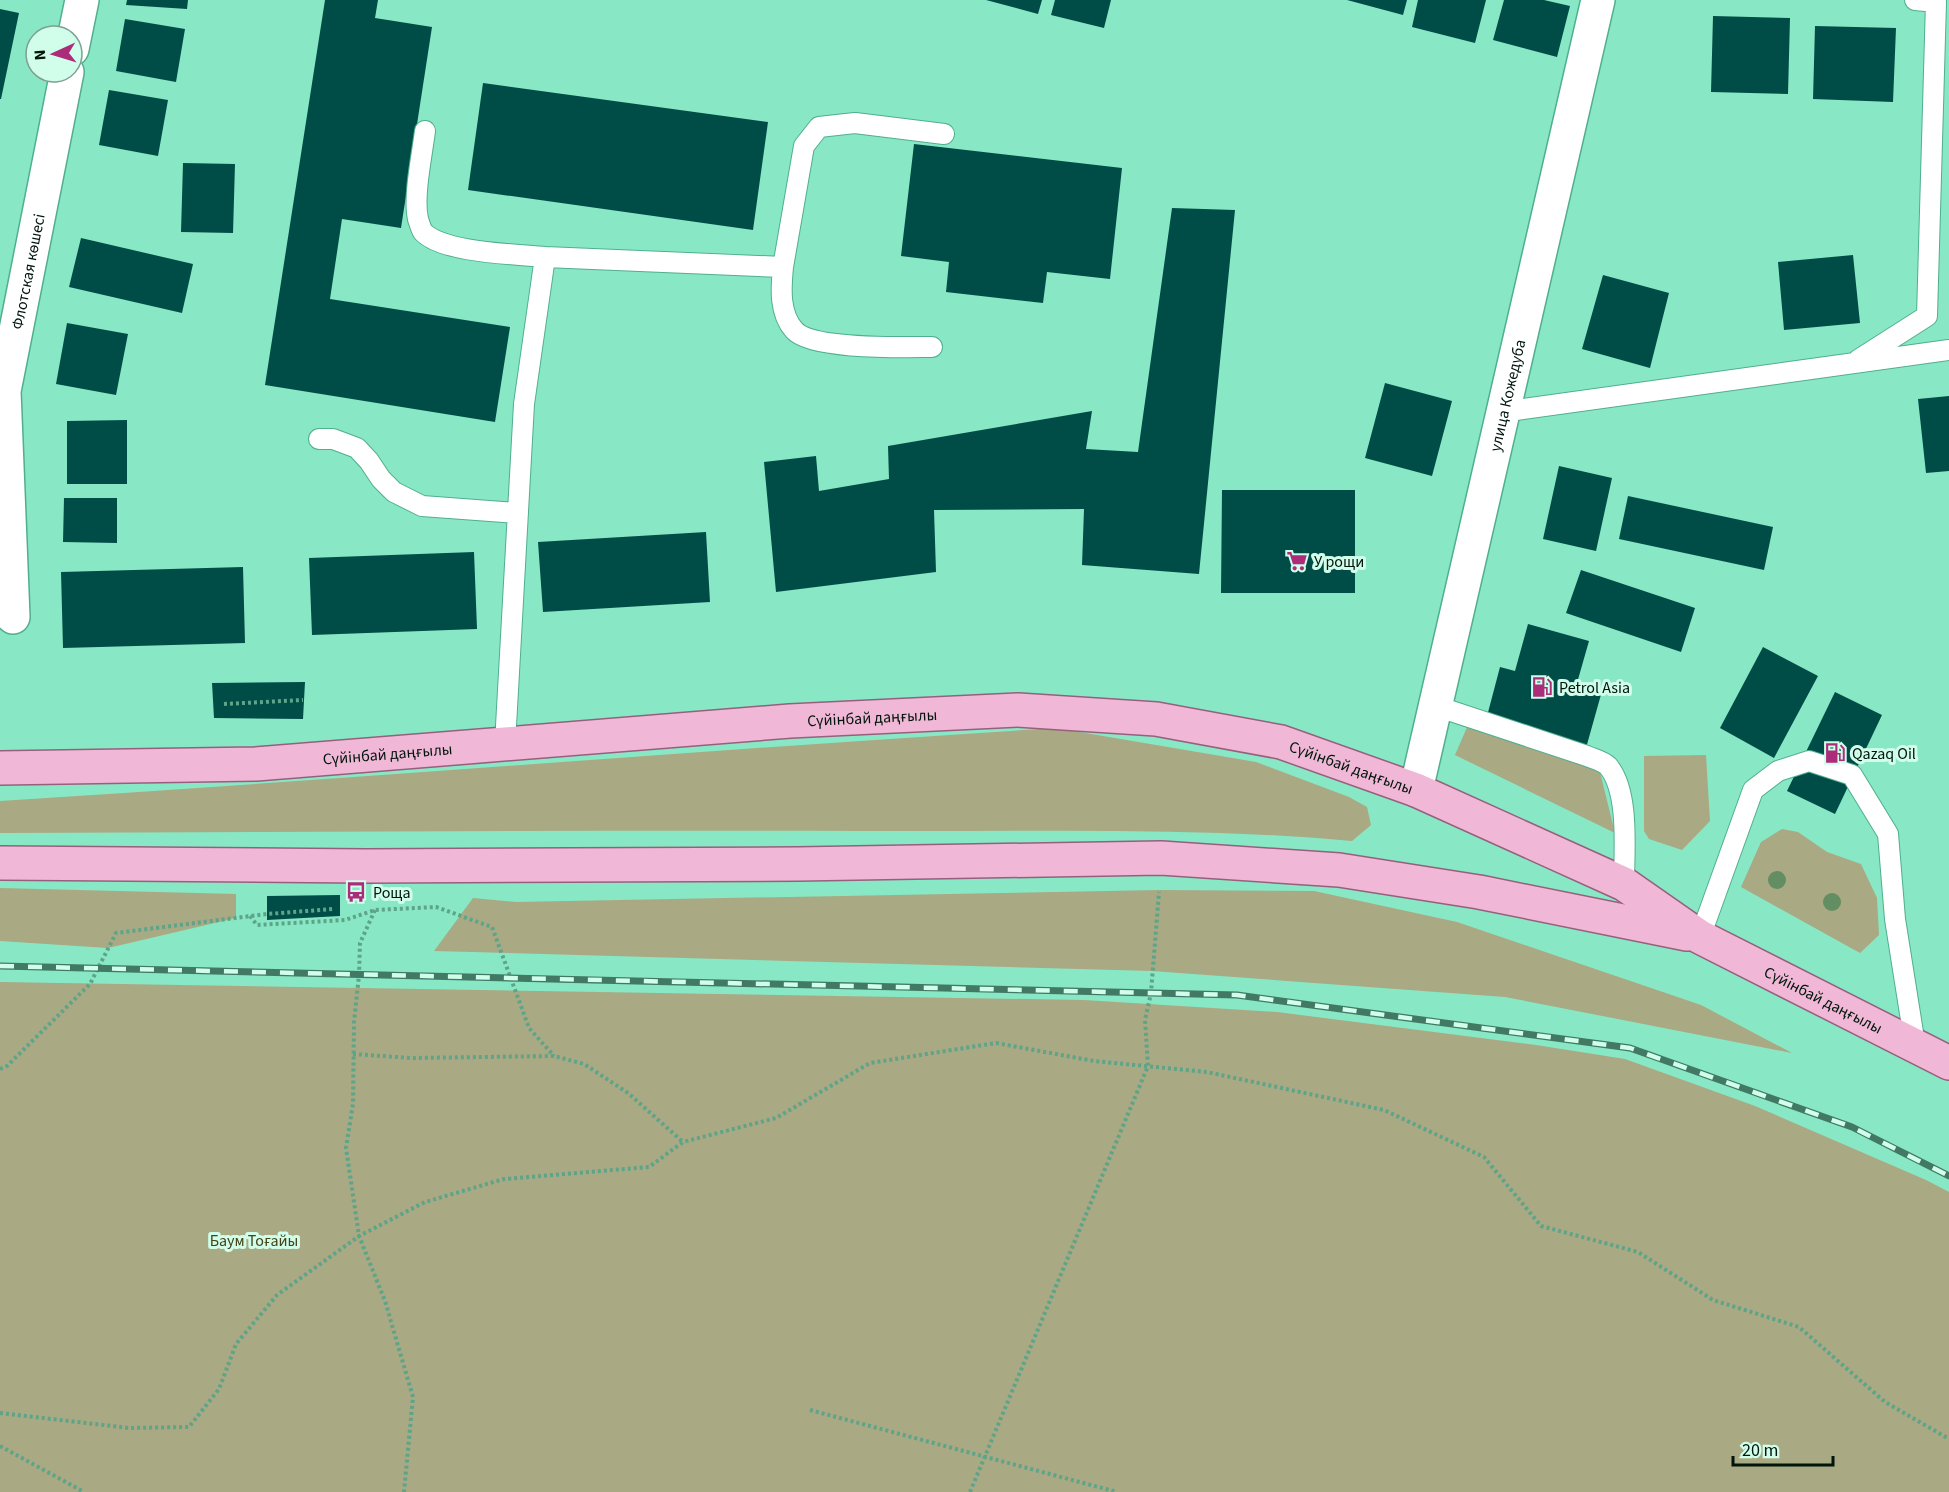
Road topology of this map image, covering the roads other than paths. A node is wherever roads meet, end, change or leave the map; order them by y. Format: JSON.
{"nodes":[{"id":1,"x":82,"y":0,"type":"edge"},
{"id":2,"x":1599,"y":0,"type":"edge"},
{"id":3,"x":1915,"y":0,"type":"edge"},
{"id":4,"x":77,"y":24,"type":"edge"},
{"id":5,"x":65,"y":84,"type":"edge"},
{"id":6,"x":425,"y":131,"type":"dead end"},
{"id":7,"x":944,"y":134,"type":"dead end"},
{"id":8,"x":545,"y":257,"type":"junction"},
{"id":9,"x":783,"y":267,"type":"junction"},
{"id":10,"x":932,"y":347,"type":"dead end"},
{"id":11,"x":1949,"y":350,"type":"edge"},
{"id":12,"x":1853,"y":363,"type":"junction"},
{"id":13,"x":1502,"y":412,"type":"junction"},
{"id":14,"x":319,"y":439,"type":"dead end"},
{"id":15,"x":518,"y":513,"type":"junction"},
{"id":16,"x":13,"y":617,"type":"dead end"},
{"id":17,"x":1436,"y":706,"type":"junction"},
{"id":18,"x":506,"y":744,"type":"junction"},
{"id":19,"x":0,"y":768,"type":"edge"},
{"id":20,"x":1416,"y":790,"type":"junction"},
{"id":21,"x":0,"y":863,"type":"edge"},
{"id":22,"x":1624,"y":884,"type":"junction"},
{"id":23,"x":1700,"y":937,"type":"junction"},
{"id":24,"x":1915,"y":1045,"type":"junction"},
{"id":25,"x":1949,"y":1063,"type":"edge"}],
"edges":[{"from":1,"to":4,"type":"street"},
{"from":2,"to":13,"type":"street","name":"улица Кожедуба"},
{"from":3,"to":12,"type":"lane"},
{"from":5,"to":16,"type":"street","name":"Флотская көшесі"},
{"from":6,"to":8,"type":"lane"},
{"from":7,"to":9,"type":"lane"},
{"from":8,"to":9,"type":"lane"},
{"from":8,"to":15,"type":"lane"},
{"from":9,"to":10,"type":"lane"},
{"from":11,"to":12,"type":"lane"},
{"from":12,"to":13,"type":"lane"},
{"from":13,"to":17,"type":"street","name":"улица Кожедуба"},
{"from":14,"to":15,"type":"lane"},
{"from":15,"to":18,"type":"lane"},
{"from":17,"to":20,"type":"street","name":"улица Кожедуба"},
{"from":17,"to":22,"type":"lane"},
{"from":18,"to":19,"type":"main road","name":"Сүйінбай даңғылы"},
{"from":18,"to":20,"type":"main road","name":"Сүйінбай даңғылы"},
{"from":20,"to":22,"type":"main road","name":"Сүйінбай даңғылы"},
{"from":21,"to":23,"type":"main road","name":"Сүйінбай даңғылы"},
{"from":22,"to":23,"type":"main road","name":"Сүйінбай даңғылы"},
{"from":23,"to":24,"type":"main road","name":"Сүйінбай даңғылы"},
{"from":23,"to":24,"type":"lane"},
{"from":24,"to":25,"type":"main road","name":"Сүйінбай даңғылы"}]}
